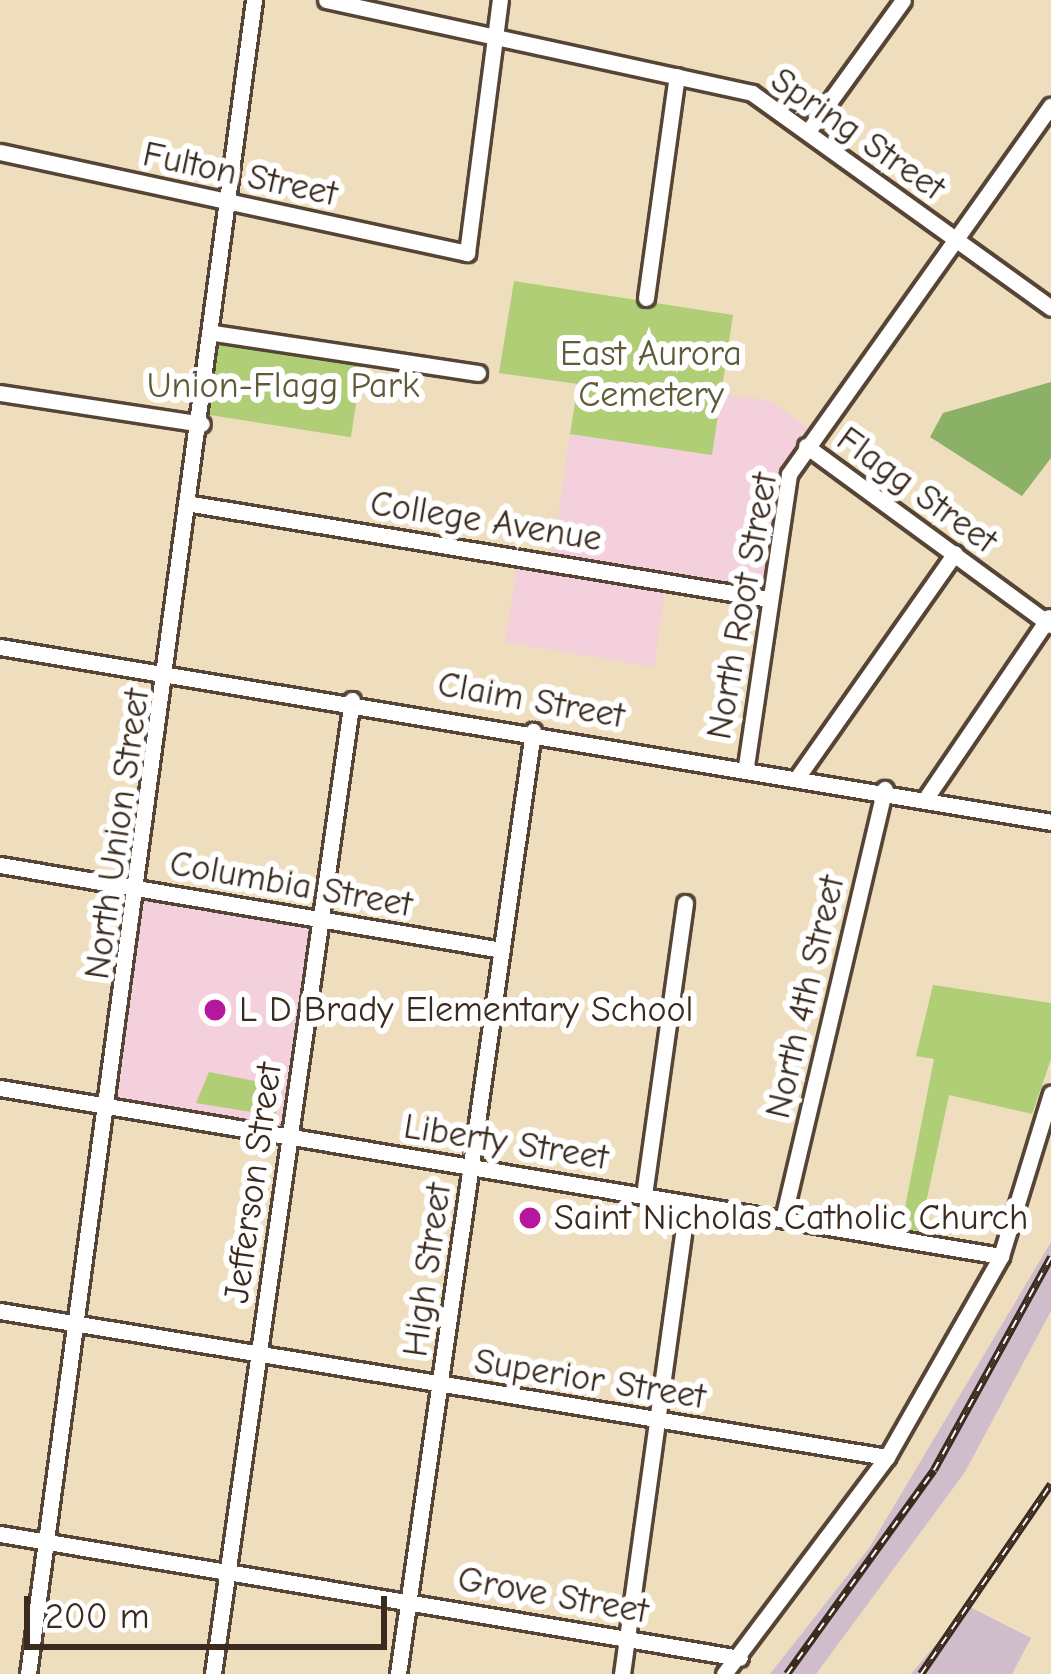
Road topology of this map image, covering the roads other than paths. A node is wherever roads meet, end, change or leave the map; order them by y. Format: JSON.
{"nodes":[{"id":1,"x":254,"y":0,"type":"edge"},
{"id":2,"x":326,"y":0,"type":"edge"},
{"id":3,"x":500,"y":0,"type":"edge"},
{"id":4,"x":903,"y":0,"type":"edge"},
{"id":5,"x":496,"y":37,"type":"junction"},
{"id":6,"x":677,"y":76,"type":"junction"},
{"id":7,"x":1051,"y":106,"type":"edge"},
{"id":8,"x":809,"y":130,"type":"junction"},
{"id":9,"x":0,"y":152,"type":"edge"},
{"id":10,"x":228,"y":202,"type":"junction"},
{"id":11,"x":956,"y":238,"type":"junction"},
{"id":12,"x":646,"y":298,"type":"dead end"},
{"id":13,"x":1051,"y":308,"type":"edge"},
{"id":14,"x":214,"y":333,"type":"junction"},
{"id":15,"x":478,"y":373,"type":"dead end"},
{"id":16,"x":0,"y":393,"type":"edge"},
{"id":17,"x":202,"y":424,"type":"junction"},
{"id":18,"x":806,"y":446,"type":"junction"},
{"id":19,"x":192,"y":504,"type":"junction"},
{"id":20,"x":955,"y":553,"type":"junction"},
{"id":21,"x":769,"y":598,"type":"junction"},
{"id":22,"x":1049,"y":620,"type":"edge"},
{"id":23,"x":0,"y":647,"type":"edge"},
{"id":24,"x":171,"y":670,"type":"junction"},
{"id":25,"x":352,"y":700,"type":"junction"},
{"id":26,"x":533,"y":731,"type":"junction"},
{"id":27,"x":746,"y":766,"type":"junction"},
{"id":28,"x":799,"y":775,"type":"junction"},
{"id":29,"x":885,"y":789,"type":"junction"},
{"id":30,"x":928,"y":795,"type":"junction"},
{"id":31,"x":1051,"y":822,"type":"edge"},
{"id":32,"x":0,"y":865,"type":"edge"},
{"id":33,"x":140,"y":889,"type":"junction"},
{"id":34,"x":685,"y":903,"type":"dead end"},
{"id":35,"x":321,"y":919,"type":"junction"},
{"id":36,"x":502,"y":950,"type":"junction"},
{"id":37,"x":0,"y":1088,"type":"edge"},
{"id":38,"x":1051,"y":1093,"type":"edge"},
{"id":39,"x":109,"y":1107,"type":"junction"},
{"id":40,"x":290,"y":1137,"type":"junction"},
{"id":41,"x":471,"y":1167,"type":"junction"},
{"id":42,"x":644,"y":1196,"type":"junction"},
{"id":43,"x":687,"y":1203,"type":"junction"},
{"id":44,"x":783,"y":1219,"type":"junction"},
{"id":45,"x":1001,"y":1256,"type":"junction"},
{"id":46,"x":0,"y":1311,"type":"edge"},
{"id":47,"x":78,"y":1324,"type":"junction"},
{"id":48,"x":259,"y":1355,"type":"junction"},
{"id":49,"x":441,"y":1385,"type":"junction"},
{"id":50,"x":658,"y":1420,"type":"junction"},
{"id":51,"x":887,"y":1457,"type":"junction"},
{"id":52,"x":0,"y":1534,"type":"edge"},
{"id":53,"x":47,"y":1541,"type":"junction"},
{"id":54,"x":228,"y":1571,"type":"junction"},
{"id":55,"x":408,"y":1601,"type":"junction"},
{"id":56,"x":627,"y":1638,"type":"junction"},
{"id":57,"x":740,"y":1658,"type":"junction"},
{"id":58,"x":28,"y":1674,"type":"edge"},
{"id":59,"x":213,"y":1674,"type":"edge"},
{"id":60,"x":398,"y":1674,"type":"edge"},
{"id":61,"x":622,"y":1674,"type":"edge"},
{"id":62,"x":724,"y":1674,"type":"edge"}],
"edges":[{"from":1,"to":10,"type":"street","name":"North Union Street"},
{"from":2,"to":5,"type":"street","name":"Spring Street"},
{"from":3,"to":5,"type":"street"},
{"from":4,"to":8,"type":"street"},
{"from":5,"to":6,"type":"street","name":"Spring Street"},
{"from":5,"to":10,"type":"street","name":"Fulton Street"},
{"from":6,"to":8,"type":"street","name":"Spring Street"},
{"from":6,"to":12,"type":"street"},
{"from":7,"to":11,"type":"street","name":"North Root Street"},
{"from":8,"to":11,"type":"street","name":"Spring Street"},
{"from":9,"to":10,"type":"street","name":"Fulton Street"},
{"from":10,"to":14,"type":"street","name":"North Union Street"},
{"from":11,"to":13,"type":"street","name":"Spring Street"},
{"from":11,"to":18,"type":"street","name":"North Root Street"},
{"from":14,"to":15,"type":"street"},
{"from":14,"to":17,"type":"street","name":"North Union Street"},
{"from":16,"to":17,"type":"street"},
{"from":17,"to":19,"type":"street","name":"North Union Street"},
{"from":18,"to":20,"type":"street","name":"Flagg Street"},
{"from":18,"to":21,"type":"street","name":"North Root Street"},
{"from":19,"to":21,"type":"street","name":"College Avenue"},
{"from":19,"to":24,"type":"street","name":"North Union Street"},
{"from":20,"to":22,"type":"street","name":"Flagg Street"},
{"from":20,"to":28,"type":"street"},
{"from":21,"to":27,"type":"street","name":"North Root Street"},
{"from":22,"to":30,"type":"street"},
{"from":23,"to":24,"type":"street","name":"Claim Street"},
{"from":24,"to":25,"type":"street","name":"Claim Street"},
{"from":24,"to":33,"type":"street","name":"North Union Street"},
{"from":25,"to":26,"type":"street","name":"Claim Street"},
{"from":25,"to":35,"type":"street","name":"Jefferson Street"},
{"from":26,"to":27,"type":"street","name":"Claim Street"},
{"from":26,"to":36,"type":"street","name":"High Street"},
{"from":27,"to":28,"type":"street","name":"Claim Street"},
{"from":28,"to":29,"type":"street","name":"Claim Street"},
{"from":29,"to":30,"type":"street","name":"Claim Street"},
{"from":29,"to":44,"type":"street","name":"North 4th Street"},
{"from":30,"to":31,"type":"street","name":"Claim Street"},
{"from":32,"to":33,"type":"street","name":"Columbia Street"},
{"from":33,"to":35,"type":"street","name":"Columbia Street"},
{"from":33,"to":39,"type":"street","name":"North Union Street"},
{"from":34,"to":42,"type":"street"},
{"from":35,"to":36,"type":"street","name":"Columbia Street"},
{"from":35,"to":40,"type":"street","name":"Jefferson Street"},
{"from":36,"to":41,"type":"street","name":"High Street"},
{"from":37,"to":39,"type":"street","name":"Liberty Street"},
{"from":38,"to":45,"type":"street"},
{"from":39,"to":40,"type":"street","name":"Liberty Street"},
{"from":39,"to":47,"type":"street","name":"North Union Street"},
{"from":40,"to":41,"type":"street","name":"Liberty Street"},
{"from":40,"to":48,"type":"street","name":"Jefferson Street"},
{"from":41,"to":42,"type":"street","name":"Liberty Street"},
{"from":41,"to":49,"type":"street","name":"High Street"},
{"from":42,"to":43,"type":"street","name":"Liberty Street"},
{"from":43,"to":44,"type":"street","name":"Liberty Street"},
{"from":43,"to":50,"type":"street"},
{"from":44,"to":45,"type":"street","name":"Liberty Street"},
{"from":45,"to":51,"type":"street"},
{"from":46,"to":47,"type":"street","name":"Superior Street"},
{"from":47,"to":48,"type":"street","name":"Superior Street"},
{"from":47,"to":53,"type":"street","name":"North Union Street"},
{"from":48,"to":49,"type":"street","name":"Superior Street"},
{"from":48,"to":54,"type":"street","name":"Jefferson Street"},
{"from":49,"to":50,"type":"street","name":"Superior Street"},
{"from":49,"to":55,"type":"street","name":"High Street"},
{"from":50,"to":51,"type":"street","name":"Superior Street"},
{"from":50,"to":56,"type":"street"},
{"from":51,"to":57,"type":"street"},
{"from":52,"to":53,"type":"street","name":"Grove Street"},
{"from":53,"to":54,"type":"street","name":"Grove Street"},
{"from":53,"to":58,"type":"street","name":"North Union Street"},
{"from":54,"to":55,"type":"street","name":"Grove Street"},
{"from":54,"to":59,"type":"street","name":"Jefferson Street"},
{"from":55,"to":56,"type":"street","name":"Grove Street"},
{"from":55,"to":60,"type":"street","name":"High Street"},
{"from":56,"to":57,"type":"street","name":"Grove Street"},
{"from":56,"to":61,"type":"street"},
{"from":57,"to":62,"type":"street"}]}
